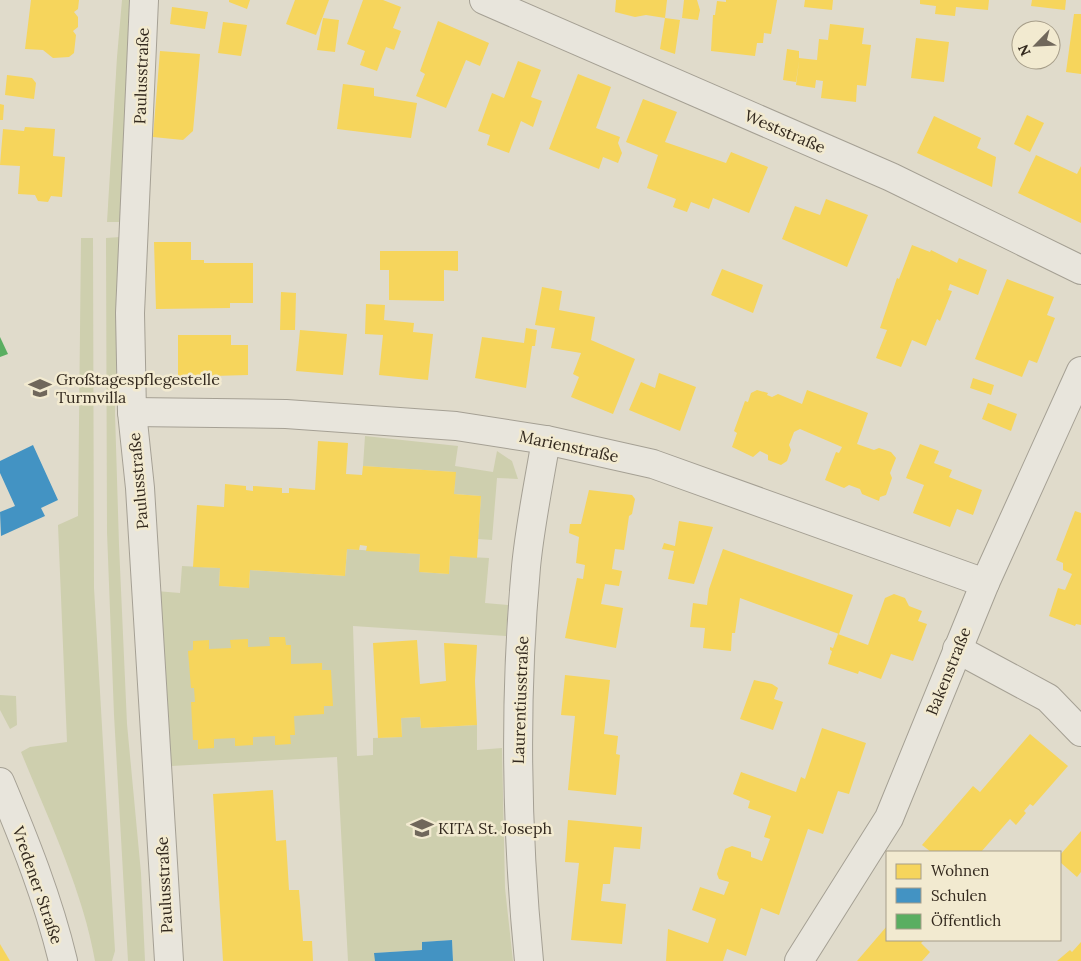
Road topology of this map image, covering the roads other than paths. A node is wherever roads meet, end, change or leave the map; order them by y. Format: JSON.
{"nodes":[{"id":1,"x":144,"y":0,"type":"edge"},
{"id":2,"x":484,"y":0,"type":"edge"},
{"id":3,"x":1081,"y":270,"type":"edge"},
{"id":4,"x":1081,"y":372,"type":"edge"},
{"id":5,"x":132,"y":412,"type":"junction"},
{"id":6,"x":546,"y":440,"type":"junction"},
{"id":7,"x":985,"y":584,"type":"junction"},
{"id":8,"x":957,"y":649,"type":"junction"},
{"id":9,"x":1081,"y":732,"type":"edge"},
{"id":10,"x":0,"y":782,"type":"edge"},
{"id":11,"x":63,"y":961,"type":"edge"},
{"id":12,"x":169,"y":961,"type":"edge"},
{"id":13,"x":529,"y":961,"type":"edge"},
{"id":14,"x":799,"y":961,"type":"edge"}],
"edges":[{"from":1,"to":5,"type":"street","name":"Paulusstraße"},
{"from":2,"to":3,"type":"street","name":"Weststraße"},
{"from":4,"to":7,"type":"street","name":"Bakenstraße"},
{"from":5,"to":6,"type":"street","name":"Marienstraße"},
{"from":5,"to":12,"type":"street","name":"Paulusstraße"},
{"from":6,"to":7,"type":"street","name":"Marienstraße"},
{"from":6,"to":13,"type":"street","name":"Laurentiusstraße"},
{"from":7,"to":8,"type":"street","name":"Bakenstraße"},
{"from":8,"to":9,"type":"street"},
{"from":8,"to":14,"type":"street","name":"Bakenstraße"},
{"from":10,"to":11,"type":"street","name":"Vredener Straße"}]}
